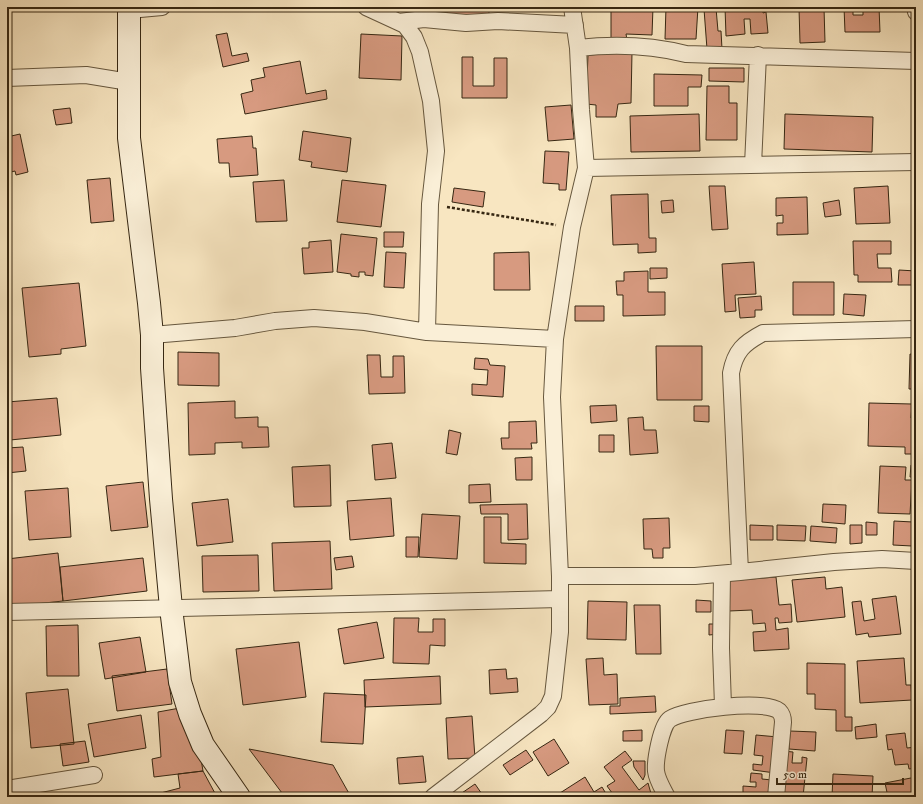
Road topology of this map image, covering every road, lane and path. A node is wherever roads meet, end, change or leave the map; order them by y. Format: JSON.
{"nodes":[{"id":1,"x":162,"y":7,"type":"edge"},
{"id":2,"x":366,"y":7,"type":"edge"},
{"id":3,"x":572,"y":7,"type":"edge"},
{"id":4,"x":915,"y":7,"type":"edge"},
{"id":5,"x":129,"y":8,"type":"edge"},
{"id":6,"x":916,"y":12,"type":"edge"},
{"id":7,"x":398,"y":22,"type":"junction"},
{"id":8,"x":575,"y":25,"type":"junction"},
{"id":9,"x":578,"y":48,"type":"junction"},
{"id":10,"x":758,"y":55,"type":"junction"},
{"id":11,"x":916,"y":61,"type":"edge"},
{"id":12,"x":7,"y":78,"type":"edge"},
{"id":13,"x":129,"y":82,"type":"junction"},
{"id":14,"x":916,"y":162,"type":"edge"},
{"id":15,"x":753,"y":165,"type":"junction"},
{"id":16,"x":586,"y":168,"type":"junction"},
{"id":17,"x":430,"y":204,"type":"junction"},
{"id":18,"x":572,"y":227,"type":"junction"},
{"id":19,"x":916,"y":329,"type":"edge"},
{"id":20,"x":427,"y":332,"type":"junction"},
{"id":21,"x":152,"y":335,"type":"junction"},
{"id":22,"x":555,"y":339,"type":"junction"},
{"id":23,"x":916,"y":561,"type":"edge"},
{"id":24,"x":740,"y":572,"type":"junction"},
{"id":25,"x":722,"y":574,"type":"junction"},
{"id":26,"x":560,"y":576,"type":"junction"},
{"id":27,"x":560,"y":599,"type":"junction"},
{"id":28,"x":171,"y":608,"type":"junction"},
{"id":29,"x":7,"y":612,"type":"edge"},
{"id":30,"x":723,"y":706,"type":"junction"},
{"id":31,"x":94,"y":775,"type":"dead end"},
{"id":32,"x":7,"y":789,"type":"edge"},
{"id":33,"x":239,"y":797,"type":"edge"},
{"id":34,"x":433,"y":797,"type":"edge"},
{"id":35,"x":667,"y":797,"type":"edge"},
{"id":36,"x":776,"y":797,"type":"edge"}],
"edges":[{"from":1,"to":5,"type":"street"},
{"from":2,"to":7,"type":"street"},
{"from":3,"to":8,"type":"street"},
{"from":4,"to":6,"type":"street"},
{"from":5,"to":13,"type":"main road"},
{"from":7,"to":8,"type":"street"},
{"from":7,"to":17,"type":"street"},
{"from":8,"to":9,"type":"street"},
{"from":9,"to":10,"type":"street"},
{"from":9,"to":16,"type":"street"},
{"from":10,"to":11,"type":"street"},
{"from":10,"to":15,"type":"street"},
{"from":12,"to":13,"type":"street"},
{"from":13,"to":21,"type":"main road"},
{"from":14,"to":15,"type":"street"},
{"from":15,"to":16,"type":"street"},
{"from":16,"to":18,"type":"street"},
{"from":17,"to":18,"type":"path"},
{"from":17,"to":20,"type":"street"},
{"from":18,"to":22,"type":"street"},
{"from":19,"to":24,"type":"street"},
{"from":20,"to":21,"type":"street"},
{"from":20,"to":22,"type":"street"},
{"from":21,"to":28,"type":"main road"},
{"from":22,"to":26,"type":"street"},
{"from":23,"to":24,"type":"street"},
{"from":24,"to":25,"type":"street"},
{"from":25,"to":26,"type":"street"},
{"from":25,"to":30,"type":"street"},
{"from":26,"to":27,"type":"street"},
{"from":27,"to":28,"type":"street"},
{"from":27,"to":34,"type":"street"},
{"from":28,"to":29,"type":"street"},
{"from":28,"to":33,"type":"main road"},
{"from":30,"to":35,"type":"street"},
{"from":30,"to":36,"type":"street"},
{"from":31,"to":32,"type":"street"}]}
